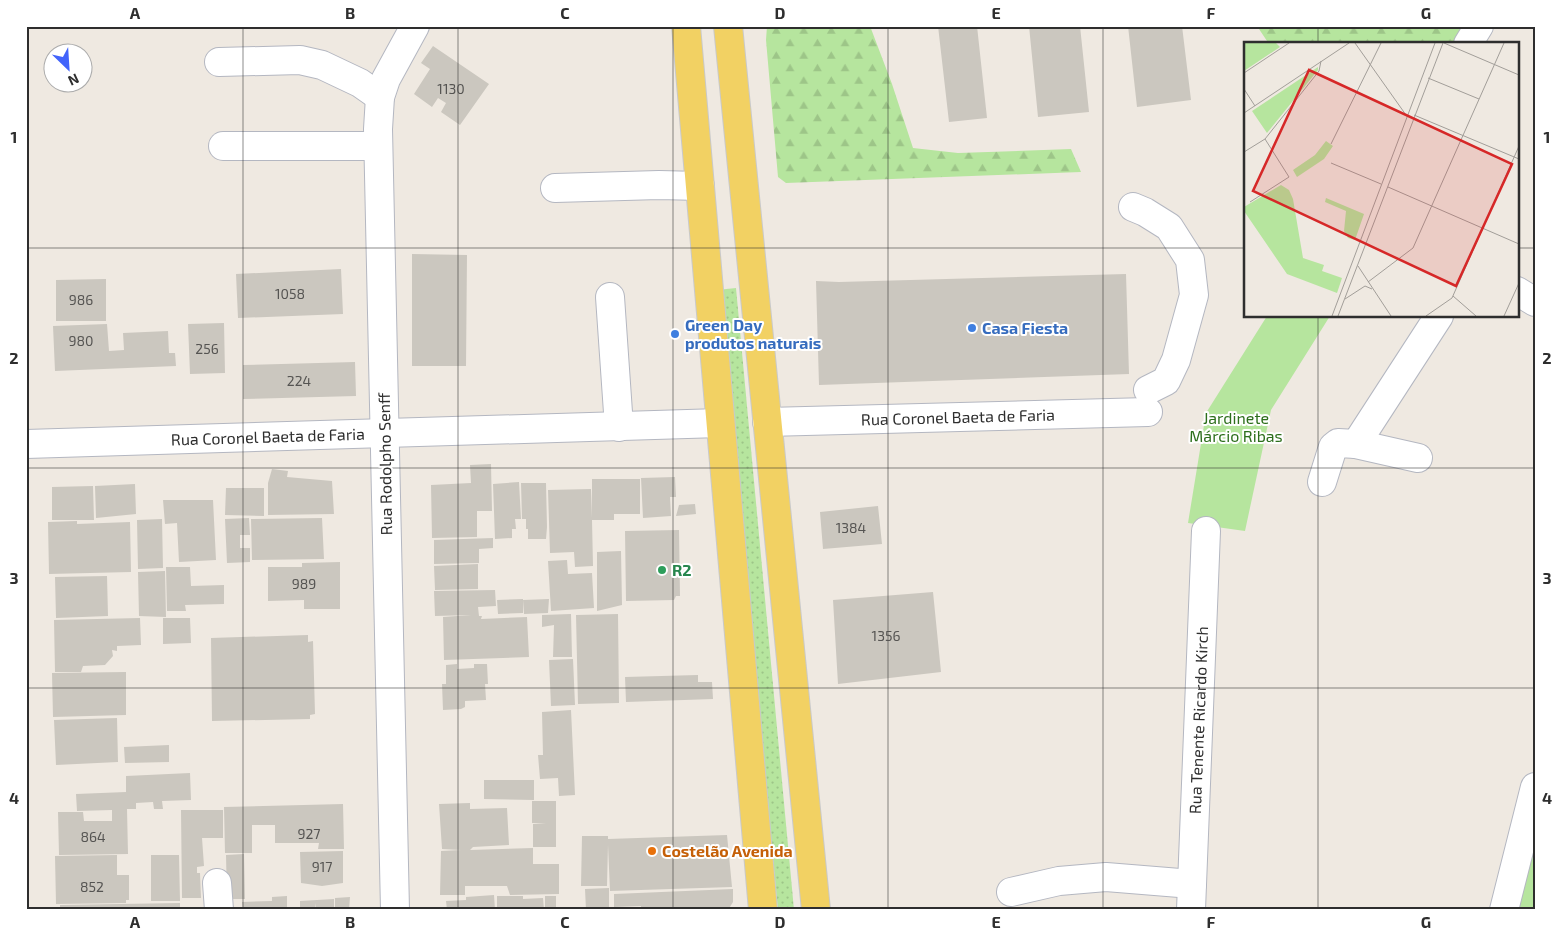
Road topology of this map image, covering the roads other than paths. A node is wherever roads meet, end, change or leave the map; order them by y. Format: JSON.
{"nodes":[{"id":1,"x":415,"y":26,"type":"edge"},
{"id":2,"x":686,"y":26,"type":"edge"},
{"id":3,"x":728,"y":26,"type":"edge"},
{"id":4,"x":1479,"y":26,"type":"edge"},
{"id":5,"x":1469,"y":42,"type":"edge"},
{"id":6,"x":219,"y":62,"type":"dead end"},
{"id":7,"x":380,"y":96,"type":"junction"},
{"id":8,"x":224,"y":146,"type":"dead end"},
{"id":9,"x":378,"y":146,"type":"junction"},
{"id":10,"x":700,"y":186,"type":"junction"},
{"id":11,"x":555,"y":188,"type":"dead end"},
{"id":12,"x":1133,"y":207,"type":"dead end"},
{"id":13,"x":1518,"y":292,"type":"edge"},
{"id":14,"x":610,"y":297,"type":"dead end"},
{"id":15,"x":1535,"y":302,"type":"edge"},
{"id":16,"x":1438,"y":318,"type":"edge"},
{"id":17,"x":768,"y":422,"type":"junction"},
{"id":18,"x":720,"y":424,"type":"junction"},
{"id":19,"x":619,"y":426,"type":"junction"},
{"id":20,"x":384,"y":433,"type":"junction"},
{"id":21,"x":26,"y":444,"type":"edge"},
{"id":22,"x":1356,"y":444,"type":"junction"},
{"id":23,"x":1418,"y":458,"type":"dead end"},
{"id":24,"x":1322,"y":482,"type":"dead end"},
{"id":25,"x":1206,"y":531,"type":"dead end"},
{"id":26,"x":1535,"y":787,"type":"edge"},
{"id":27,"x":217,"y":882,"type":"dead end"},
{"id":28,"x":1011,"y":892,"type":"dead end"},
{"id":29,"x":1191,"y":897,"type":"edge"},
{"id":30,"x":219,"y":910,"type":"edge"},
{"id":31,"x":395,"y":910,"type":"edge"},
{"id":32,"x":762,"y":910,"type":"edge"},
{"id":33,"x":816,"y":910,"type":"edge"},
{"id":34,"x":1504,"y":910,"type":"edge"}],
"edges":[{"from":1,"to":7,"type":"street","name":"Rua Rodolpho Senff"},
{"from":2,"to":10,"type":"main road"},
{"from":3,"to":17,"type":"main road"},
{"from":4,"to":5,"type":"street"},
{"from":6,"to":7,"type":"street"},
{"from":7,"to":9,"type":"street","name":"Rua Rodolpho Senff"},
{"from":8,"to":9,"type":"street"},
{"from":9,"to":20,"type":"street","name":"Rua Rodolpho Senff"},
{"from":10,"to":11,"type":"street"},
{"from":10,"to":18,"type":"main road"},
{"from":12,"to":17,"type":"street","name":"Rua Coronel Baeta de Faria"},
{"from":13,"to":15,"type":"street"},
{"from":14,"to":19,"type":"street"},
{"from":16,"to":22,"type":"street"},
{"from":17,"to":33,"type":"main road"},
{"from":18,"to":19,"type":"street","name":"Rua Coronel Baeta de Faria"},
{"from":18,"to":32,"type":"main road"},
{"from":19,"to":20,"type":"street","name":"Rua Coronel Baeta de Faria"},
{"from":20,"to":21,"type":"street","name":"Rua Coronel Baeta de Faria"},
{"from":20,"to":31,"type":"street","name":"Rua Rodolpho Senff"},
{"from":22,"to":23,"type":"street"},
{"from":22,"to":24,"type":"street"},
{"from":25,"to":29,"type":"street","name":"Rua Tenente Ricardo Kirch"},
{"from":26,"to":34,"type":"street"},
{"from":27,"to":30,"type":"street"},
{"from":28,"to":29,"type":"street"}]}
